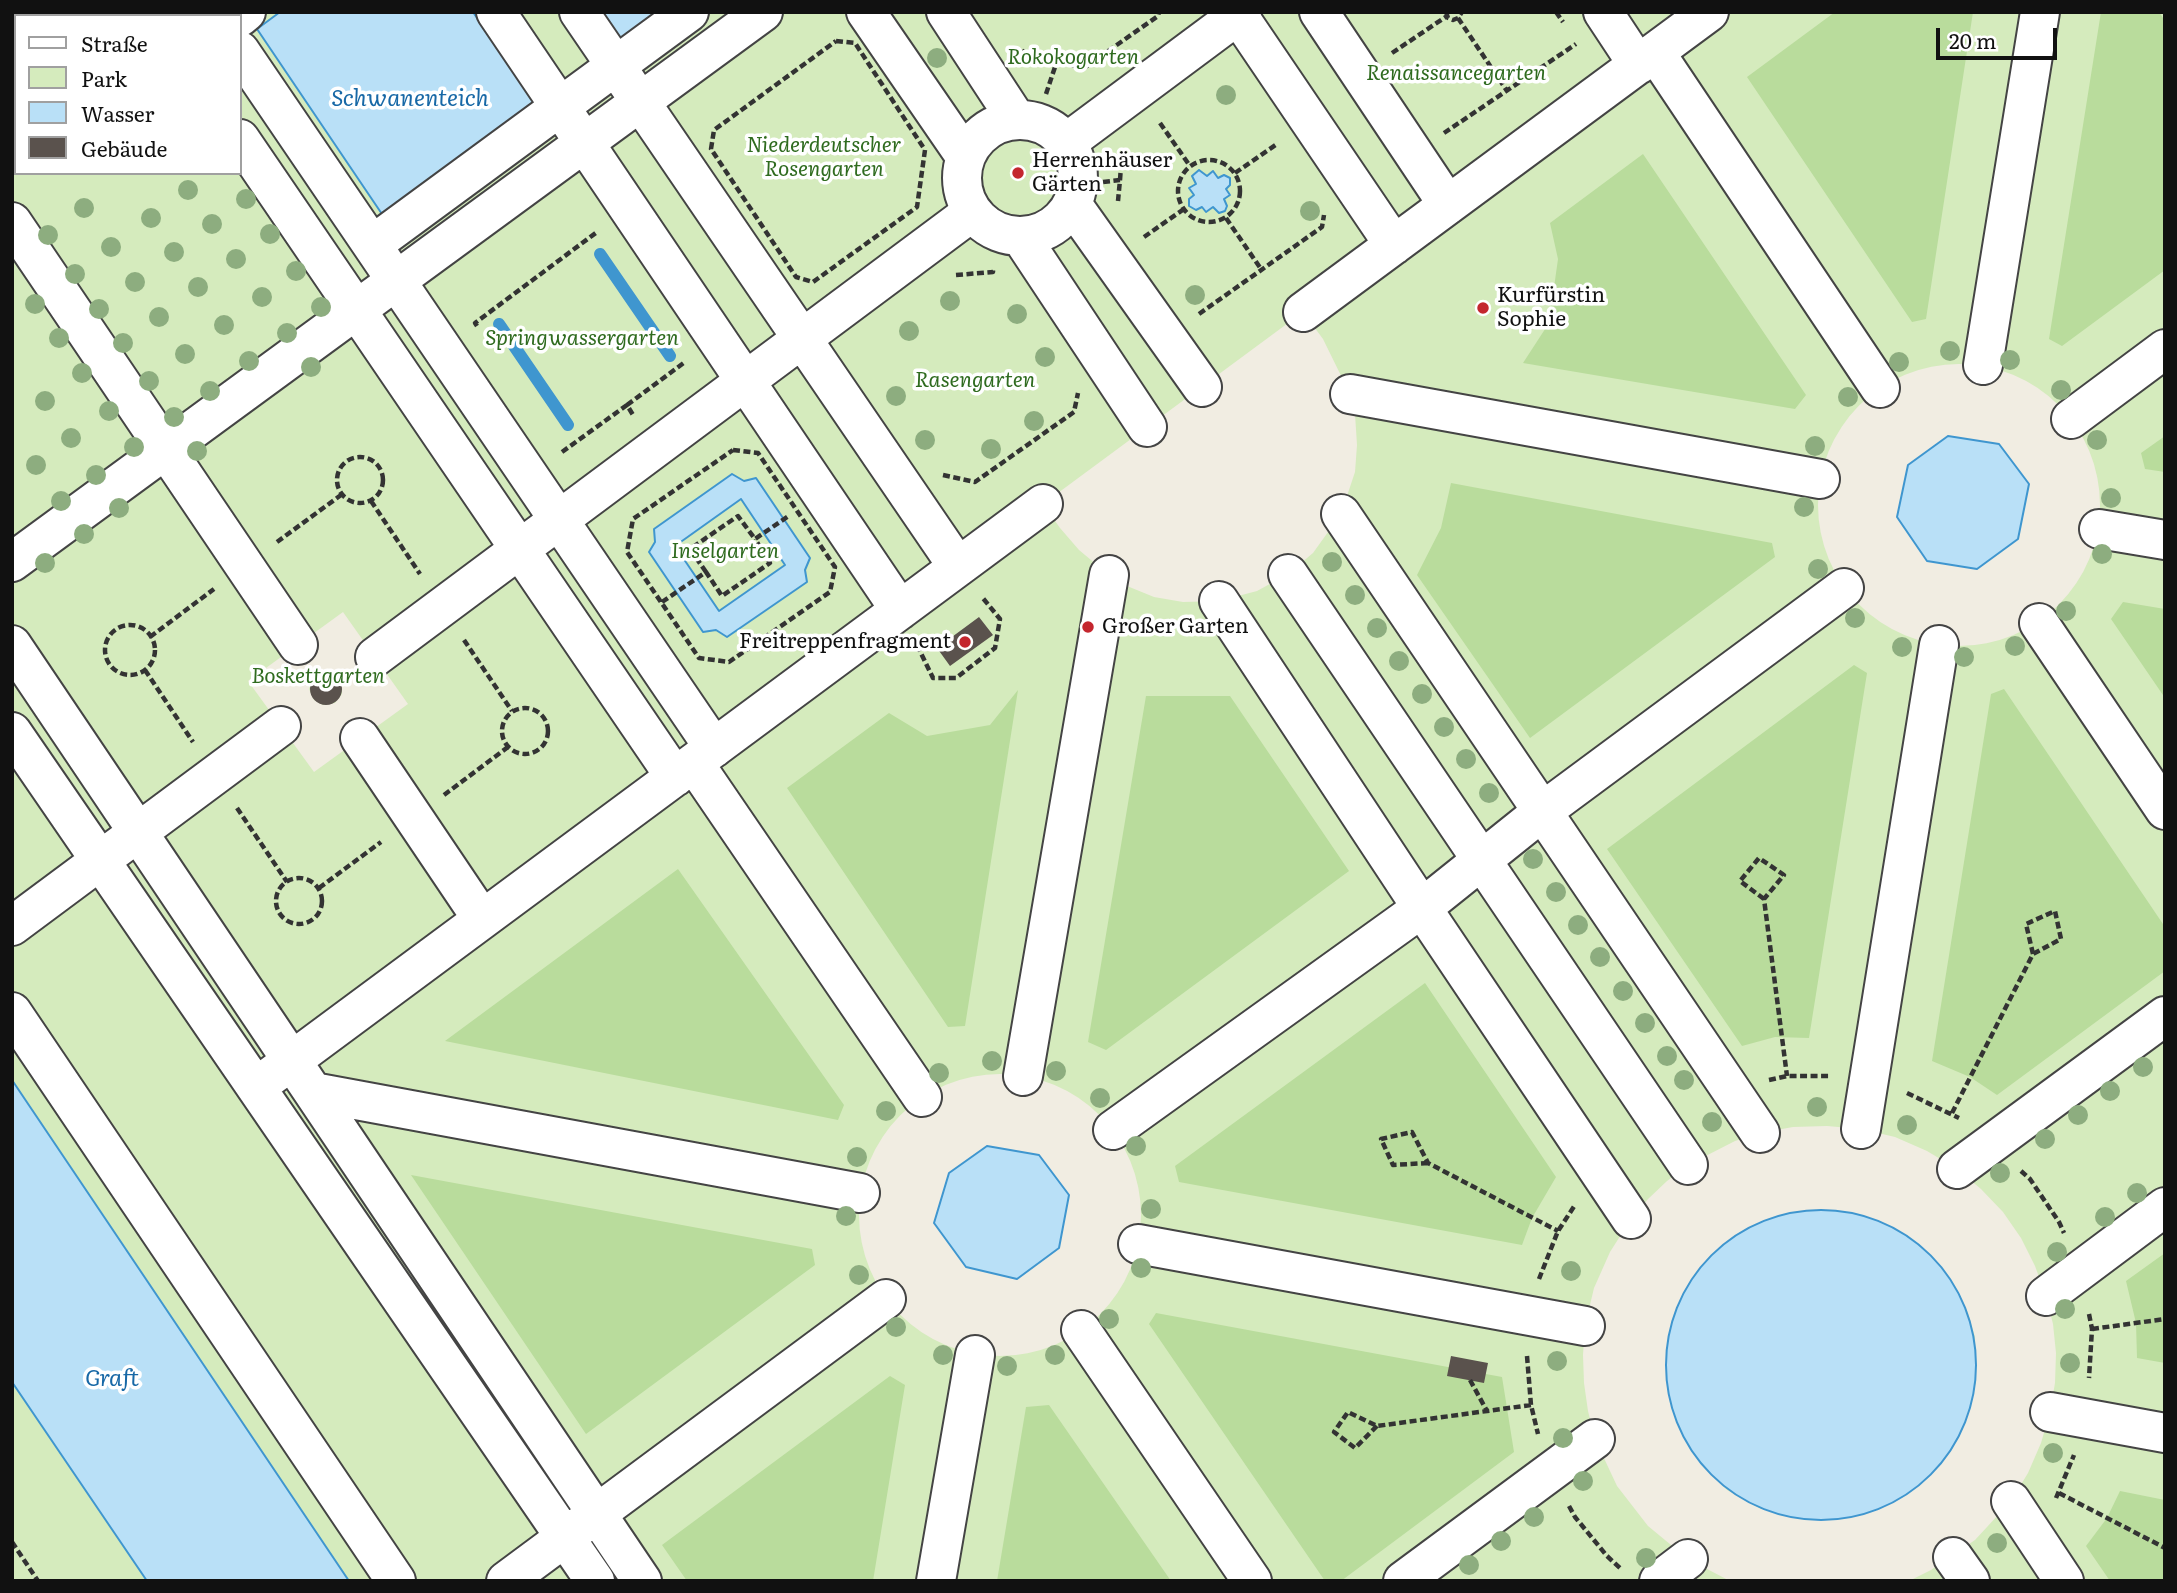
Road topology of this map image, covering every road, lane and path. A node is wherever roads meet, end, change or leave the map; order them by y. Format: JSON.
{"nodes":[{"id":1,"x":496,"y":12,"type":"edge"},
{"id":2,"x":579,"y":12,"type":"edge"},
{"id":3,"x":689,"y":12,"type":"edge"},
{"id":4,"x":763,"y":12,"type":"edge"},
{"id":5,"x":866,"y":12,"type":"edge"},
{"id":6,"x":946,"y":12,"type":"edge"},
{"id":7,"x":1159,"y":12,"type":"edge"},
{"id":8,"x":1319,"y":12,"type":"edge"},
{"id":9,"x":1462,"y":12,"type":"edge"},
{"id":10,"x":1556,"y":12,"type":"edge"},
{"id":11,"x":1603,"y":12,"type":"edge"},
{"id":12,"x":1709,"y":12,"type":"edge"},
{"id":13,"x":2040,"y":12,"type":"edge"},
{"id":14,"x":1238,"y":13,"type":"edge"},
{"id":15,"x":1446,"y":14,"type":"edge"},
{"id":16,"x":1458,"y":18,"type":"junction"},
{"id":17,"x":1563,"y":23,"type":"dead end"},
{"id":18,"x":1570,"y":33,"type":"dead end"},
{"id":19,"x":1656,"y":42,"type":"edge"},
{"id":20,"x":1017,"y":43,"type":"dead end"},
{"id":21,"x":242,"y":54,"type":"edge"},
{"id":22,"x":1383,"y":59,"type":"dead end"},
{"id":23,"x":616,"y":66,"type":"junction"},
{"id":24,"x":1507,"y":91,"type":"junction"},
{"id":25,"x":640,"y":103,"type":"junction"},
{"id":26,"x":559,"y":107,"type":"junction"},
{"id":27,"x":1171,"y":115,"type":"dead end"},
{"id":28,"x":1016,"y":119,"type":"junction"},
{"id":29,"x":1160,"y":123,"type":"junction"},
{"id":30,"x":1150,"y":130,"type":"dead end"},
{"id":31,"x":1436,"y":138,"type":"dead end"},
{"id":32,"x":1280,"y":141,"type":"dead end"},
{"id":33,"x":242,"y":142,"type":"edge"},
{"id":34,"x":1066,"y":143,"type":"junction"},
{"id":35,"x":584,"y":144,"type":"junction"},
{"id":36,"x":1131,"y":144,"type":"dead end"},
{"id":37,"x":925,"y":150,"type":"joint"},
{"id":38,"x":965,"y":156,"type":"junction"},
{"id":39,"x":1190,"y":166,"type":"junction"},
{"id":40,"x":1235,"y":173,"type":"junction"},
{"id":41,"x":1120,"y":180,"type":"junction"},
{"id":42,"x":1075,"y":194,"type":"junction"},
{"id":43,"x":1448,"y":205,"type":"junction"},
{"id":44,"x":1118,"y":207,"type":"dead end"},
{"id":45,"x":1326,"y":207,"type":"dead end"},
{"id":46,"x":1184,"y":209,"type":"junction"},
{"id":47,"x":972,"y":212,"type":"junction"},
{"id":48,"x":1226,"y":218,"type":"junction"},
{"id":49,"x":12,"y":222,"type":"edge"},
{"id":50,"x":605,"y":226,"type":"dead end"},
{"id":51,"x":1012,"y":235,"type":"junction"},
{"id":52,"x":1140,"y":240,"type":"dead end"},
{"id":53,"x":372,"y":245,"type":"junction"},
{"id":54,"x":1394,"y":245,"type":"junction"},
{"id":55,"x":1261,"y":270,"type":"junction"},
{"id":56,"x":993,"y":272,"type":"junction"},
{"id":57,"x":1001,"y":275,"type":"dead end"},
{"id":58,"x":396,"y":281,"type":"junction"},
{"id":59,"x":948,"y":282,"type":"dead end"},
{"id":60,"x":1189,"y":309,"type":"dead end"},
{"id":61,"x":355,"y":311,"type":"junction"},
{"id":62,"x":1303,"y":312,"type":"dead end"},
{"id":63,"x":482,"y":334,"type":"dead end"},
{"id":64,"x":803,"y":338,"type":"junction"},
{"id":65,"x":2165,"y":349,"type":"edge"},
{"id":66,"x":693,"y":356,"type":"dead end"},
{"id":67,"x":1983,"y":365,"type":"dead end"},
{"id":68,"x":746,"y":381,"type":"junction"},
{"id":69,"x":1079,"y":385,"type":"dead end"},
{"id":70,"x":1202,"y":387,"type":"dead end"},
{"id":71,"x":1880,"y":387,"type":"dead end"},
{"id":72,"x":1350,"y":394,"type":"dead end"},
{"id":73,"x":627,"y":405,"type":"junction"},
{"id":74,"x":2071,"y":419,"type":"dead end"},
{"id":75,"x":1147,"y":427,"type":"dead end"},
{"id":76,"x":555,"y":442,"type":"dead end"},
{"id":77,"x":656,"y":448,"type":"junction"},
{"id":78,"x":166,"y":449,"type":"junction"},
{"id":79,"x":940,"y":474,"type":"dead end"},
{"id":80,"x":1820,"y":479,"type":"dead end"},
{"id":81,"x":681,"y":485,"type":"junction"},
{"id":82,"x":370,"y":501,"type":"junction"},
{"id":83,"x":1043,"y":504,"type":"dead end"},
{"id":84,"x":375,"y":507,"type":"dead end"},
{"id":85,"x":1340,"y":514,"type":"dead end"},
{"id":86,"x":559,"y":520,"type":"junction"},
{"id":87,"x":784,"y":520,"type":"dead end"},
{"id":88,"x":2099,"y":528,"type":"dead end"},
{"id":89,"x":755,"y":539,"type":"junction"},
{"id":90,"x":2165,"y":541,"type":"edge"},
{"id":91,"x":520,"y":549,"type":"junction"},
{"id":92,"x":12,"y":562,"type":"edge"},
{"id":93,"x":958,"y":567,"type":"junction"},
{"id":94,"x":706,"y":572,"type":"junction"},
{"id":95,"x":1288,"y":574,"type":"dead end"},
{"id":96,"x":1109,"y":575,"type":"dead end"},
{"id":97,"x":1844,"y":588,"type":"dead end"},
{"id":98,"x":1219,"y":601,"type":"dead end"},
{"id":99,"x":662,"y":603,"type":"junction"},
{"id":100,"x":900,"y":610,"type":"junction"},
{"id":101,"x":1000,"y":619,"type":"dead end"},
{"id":102,"x":2039,"y":623,"type":"dead end"},
{"id":103,"x":158,"y":631,"type":"dead end"},
{"id":104,"x":150,"y":637,"type":"junction"},
{"id":105,"x":12,"y":645,"type":"edge"},
{"id":106,"x":298,"y":645,"type":"dead end"},
{"id":107,"x":1939,"y":645,"type":"dead end"},
{"id":108,"x":375,"y":657,"type":"dead end"},
{"id":109,"x":933,"y":678,"type":"dead end"},
{"id":110,"x":281,"y":726,"type":"dead end"},
{"id":111,"x":12,"y":732,"type":"edge"},
{"id":112,"x":360,"y":738,"type":"dead end"},
{"id":113,"x":543,"y":745,"type":"joint"},
{"id":114,"x":694,"y":762,"type":"junction"},
{"id":115,"x":2165,"y":810,"type":"edge"},
{"id":116,"x":1542,"y":811,"type":"junction"},
{"id":117,"x":138,"y":832,"type":"junction"},
{"id":118,"x":1482,"y":860,"type":"junction"},
{"id":119,"x":100,"y":861,"type":"junction"},
{"id":120,"x":324,"y":884,"type":"dead end"},
{"id":121,"x":319,"y":888,"type":"junction"},
{"id":122,"x":1764,"y":899,"type":"junction"},
{"id":123,"x":1422,"y":908,"type":"junction"},
{"id":124,"x":482,"y":919,"type":"junction"},
{"id":125,"x":12,"y":926,"type":"edge"},
{"id":126,"x":2033,"y":954,"type":"junction"},
{"id":127,"x":12,"y":1012,"type":"edge"},
{"id":128,"x":2165,"y":1016,"type":"edge"},
{"id":129,"x":291,"y":1060,"type":"junction"},
{"id":130,"x":1023,"y":1076,"type":"dead end"},
{"id":131,"x":1787,"y":1076,"type":"junction"},
{"id":132,"x":1869,"y":1081,"type":"junction"},
{"id":133,"x":255,"y":1087,"type":"junction"},
{"id":134,"x":1729,"y":1087,"type":"junction"},
{"id":135,"x":313,"y":1092,"type":"junction"},
{"id":136,"x":922,"y":1097,"type":"dead end"},
{"id":137,"x":1952,"y":1113,"type":"junction"},
{"id":138,"x":1861,"y":1129,"type":"dead end"},
{"id":139,"x":1113,"y":1130,"type":"dead end"},
{"id":140,"x":1760,"y":1133,"type":"dead end"},
{"id":141,"x":1994,"y":1142,"type":"junction"},
{"id":142,"x":1428,"y":1163,"type":"junction"},
{"id":143,"x":1688,"y":1165,"type":"dead end"},
{"id":144,"x":1957,"y":1169,"type":"dead end"},
{"id":145,"x":1598,"y":1171,"type":"junction"},
{"id":146,"x":860,"y":1193,"type":"dead end"},
{"id":147,"x":2165,"y":1207,"type":"edge"},
{"id":148,"x":1631,"y":1219,"type":"dead end"},
{"id":149,"x":1558,"y":1231,"type":"junction"},
{"id":150,"x":1138,"y":1244,"type":"dead end"},
{"id":151,"x":2080,"y":1270,"type":"junction"},
{"id":152,"x":2046,"y":1296,"type":"dead end"},
{"id":153,"x":886,"y":1299,"type":"dead end"},
{"id":154,"x":1530,"y":1316,"type":"junction"},
{"id":155,"x":2165,"y":1319,"type":"edge"},
{"id":156,"x":1585,"y":1326,"type":"dead end"},
{"id":157,"x":2092,"y":1329,"type":"dead end"},
{"id":158,"x":1081,"y":1330,"type":"dead end"},
{"id":159,"x":975,"y":1354,"type":"dead end"},
{"id":160,"x":1470,"y":1380,"type":"dead end"},
{"id":161,"x":1531,"y":1405,"type":"junction"},
{"id":162,"x":1487,"y":1411,"type":"junction"},
{"id":163,"x":2050,"y":1412,"type":"dead end"},
{"id":164,"x":1377,"y":1426,"type":"junction"},
{"id":165,"x":2165,"y":1433,"type":"edge"},
{"id":166,"x":1595,"y":1439,"type":"dead end"},
{"id":167,"x":1550,"y":1472,"type":"junction"},
{"id":168,"x":2059,"y":1493,"type":"dead end"},
{"id":169,"x":2011,"y":1501,"type":"dead end"},
{"id":170,"x":597,"y":1514,"type":"junction"},
{"id":171,"x":566,"y":1536,"type":"junction"},
{"id":172,"x":12,"y":1542,"type":"edge"},
{"id":173,"x":2165,"y":1548,"type":"edge"},
{"id":174,"x":1658,"y":1571,"type":"edge"},
{"id":175,"x":38,"y":1581,"type":"edge"},
{"id":176,"x":396,"y":1581,"type":"edge"},
{"id":177,"x":506,"y":1581,"type":"edge"},
{"id":178,"x":595,"y":1581,"type":"edge"},
{"id":179,"x":642,"y":1581,"type":"edge"},
{"id":180,"x":936,"y":1581,"type":"edge"},
{"id":181,"x":1252,"y":1581,"type":"edge"},
{"id":182,"x":1403,"y":1581,"type":"edge"},
{"id":183,"x":2064,"y":1581,"type":"edge"}],
"edges":[{"from":1,"to":26,"type":"street"},
{"from":2,"to":23,"type":"street"},
{"from":3,"to":23,"type":"street"},
{"from":4,"to":25,"type":"street"},
{"from":5,"to":38,"type":"street"},
{"from":6,"to":28,"type":"street"},
{"from":7,"to":20,"type":"path"},
{"from":8,"to":43,"type":"street"},
{"from":9,"to":16,"type":"path"},
{"from":10,"to":17,"type":"path"},
{"from":11,"to":19,"type":"street"},
{"from":12,"to":19,"type":"street"},
{"from":13,"to":67,"type":"street"},
{"from":14,"to":34,"type":"street"},
{"from":14,"to":54,"type":"street"},
{"from":15,"to":16,"type":"path"},
{"from":15,"to":22,"type":"path"},
{"from":16,"to":24,"type":"path"},
{"from":18,"to":24,"type":"path"},
{"from":19,"to":43,"type":"street"},
{"from":19,"to":71,"type":"street"},
{"from":21,"to":53,"type":"street"},
{"from":23,"to":25,"type":"street"},
{"from":23,"to":26,"type":"street"},
{"from":24,"to":31,"type":"path"},
{"from":25,"to":35,"type":"street"},
{"from":25,"to":64,"type":"street"},
{"from":26,"to":35,"type":"street"},
{"from":26,"to":53,"type":"street"},
{"from":27,"to":29,"type":"path"},
{"from":28,"to":34,"type":"street"},
{"from":28,"to":38,"type":"street"},
{"from":29,"to":30,"type":"path"},
{"from":29,"to":39,"type":"path"},
{"from":32,"to":40,"type":"path"},
{"from":33,"to":61,"type":"street"},
{"from":34,"to":42,"type":"street"},
{"from":35,"to":58,"type":"street"},
{"from":35,"to":68,"type":"street"},
{"from":36,"to":41,"type":"path"},
{"from":37,"to":37,"type":"path"},
{"from":38,"to":47,"type":"street"},
{"from":39,"to":40,"type":"path"},
{"from":39,"to":46,"type":"path"},
{"from":40,"to":48,"type":"path"},
{"from":41,"to":42,"type":"path"},
{"from":41,"to":44,"type":"path"},
{"from":42,"to":51,"type":"street"},
{"from":42,"to":70,"type":"street"},
{"from":43,"to":54,"type":"street"},
{"from":45,"to":55,"type":"path"},
{"from":46,"to":48,"type":"path"},
{"from":46,"to":52,"type":"path"},
{"from":47,"to":51,"type":"street"},
{"from":47,"to":64,"type":"street"},
{"from":48,"to":55,"type":"path"},
{"from":49,"to":78,"type":"street"},
{"from":50,"to":63,"type":"path"},
{"from":51,"to":56,"type":"path"},
{"from":51,"to":75,"type":"street"},
{"from":53,"to":58,"type":"street"},
{"from":54,"to":62,"type":"street"},
{"from":55,"to":60,"type":"path"},
{"from":56,"to":57,"type":"path"},
{"from":56,"to":59,"type":"path"},
{"from":58,"to":61,"type":"street"},
{"from":58,"to":86,"type":"street"},
{"from":61,"to":78,"type":"street"},
{"from":61,"to":91,"type":"street"},
{"from":64,"to":68,"type":"street"},
{"from":64,"to":93,"type":"street"},
{"from":65,"to":74,"type":"street"},
{"from":66,"to":73,"type":"path"},
{"from":68,"to":77,"type":"street"},
{"from":68,"to":100,"type":"street"},
{"from":69,"to":79,"type":"path"},
{"from":72,"to":80,"type":"street"},
{"from":73,"to":76,"type":"path"},
{"from":73,"to":77,"type":"path"},
{"from":77,"to":81,"type":"path"},
{"from":77,"to":86,"type":"street"},
{"from":78,"to":92,"type":"street"},
{"from":78,"to":106,"type":"street"},
{"from":81,"to":99,"type":"path"},
{"from":81,"to":99,"type":"path"},
{"from":82,"to":82,"type":"path"},
{"from":82,"to":84,"type":"path"},
{"from":83,"to":93,"type":"street"},
{"from":85,"to":116,"type":"street"},
{"from":86,"to":91,"type":"street"},
{"from":86,"to":114,"type":"street"},
{"from":87,"to":89,"type":"path"},
{"from":88,"to":90,"type":"street"},
{"from":89,"to":94,"type":"path"},
{"from":89,"to":94,"type":"path"},
{"from":91,"to":108,"type":"street"},
{"from":91,"to":114,"type":"street"},
{"from":93,"to":100,"type":"street"},
{"from":94,"to":99,"type":"path"},
{"from":95,"to":118,"type":"street"},
{"from":96,"to":130,"type":"street"},
{"from":97,"to":116,"type":"street"},
{"from":98,"to":123,"type":"street"},
{"from":100,"to":114,"type":"street"},
{"from":101,"to":109,"type":"path"},
{"from":102,"to":115,"type":"street"},
{"from":103,"to":104,"type":"path"},
{"from":104,"to":104,"type":"path"},
{"from":105,"to":117,"type":"street"},
{"from":107,"to":132,"type":"street"},
{"from":110,"to":117,"type":"street"},
{"from":111,"to":119,"type":"street"},
{"from":112,"to":124,"type":"street"},
{"from":113,"to":113,"type":"path"},
{"from":114,"to":124,"type":"street"},
{"from":114,"to":136,"type":"street"},
{"from":116,"to":118,"type":"street"},
{"from":116,"to":134,"type":"street"},
{"from":117,"to":119,"type":"street"},
{"from":117,"to":129,"type":"street"},
{"from":118,"to":123,"type":"street"},
{"from":118,"to":143,"type":"street"},
{"from":119,"to":125,"type":"street"},
{"from":119,"to":133,"type":"street"},
{"from":120,"to":121,"type":"path"},
{"from":121,"to":121,"type":"path"},
{"from":122,"to":122,"type":"path"},
{"from":122,"to":131,"type":"path"},
{"from":123,"to":139,"type":"street"},
{"from":123,"to":145,"type":"street"},
{"from":124,"to":129,"type":"street"},
{"from":126,"to":126,"type":"path"},
{"from":126,"to":137,"type":"path"},
{"from":127,"to":176,"type":"street"},
{"from":128,"to":141,"type":"street"},
{"from":129,"to":133,"type":"street"},
{"from":129,"to":135,"type":"street"},
{"from":131,"to":132,"type":"path"},
{"from":131,"to":134,"type":"path"},
{"from":132,"to":137,"type":"path"},
{"from":132,"to":138,"type":"street"},
{"from":133,"to":171,"type":"street"},
{"from":134,"to":140,"type":"street"},
{"from":135,"to":146,"type":"street"},
{"from":135,"to":170,"type":"street"},
{"from":137,"to":141,"type":"path"},
{"from":141,"to":144,"type":"street"},
{"from":141,"to":151,"type":"path"},
{"from":142,"to":142,"type":"path"},
{"from":142,"to":149,"type":"path"},
{"from":145,"to":148,"type":"street"},
{"from":145,"to":149,"type":"path"},
{"from":147,"to":151,"type":"street"},
{"from":149,"to":154,"type":"path"},
{"from":150,"to":154,"type":"street"},
{"from":151,"to":152,"type":"street"},
{"from":153,"to":170,"type":"street"},
{"from":154,"to":156,"type":"street"},
{"from":154,"to":161,"type":"path"},
{"from":155,"to":157,"type":"path"},
{"from":158,"to":181,"type":"street"},
{"from":159,"to":180,"type":"street"},
{"from":160,"to":162,"type":"path"},
{"from":161,"to":162,"type":"path"},
{"from":161,"to":167,"type":"path"},
{"from":162,"to":164,"type":"path"},
{"from":163,"to":165,"type":"street"},
{"from":164,"to":164,"type":"path"},
{"from":166,"to":167,"type":"street"},
{"from":167,"to":174,"type":"path"},
{"from":167,"to":182,"type":"street"},
{"from":168,"to":173,"type":"path"},
{"from":169,"to":183,"type":"street"},
{"from":170,"to":171,"type":"street"},
{"from":170,"to":179,"type":"street"},
{"from":171,"to":177,"type":"street"},
{"from":171,"to":178,"type":"street"},
{"from":172,"to":175,"type":"path"}]}
